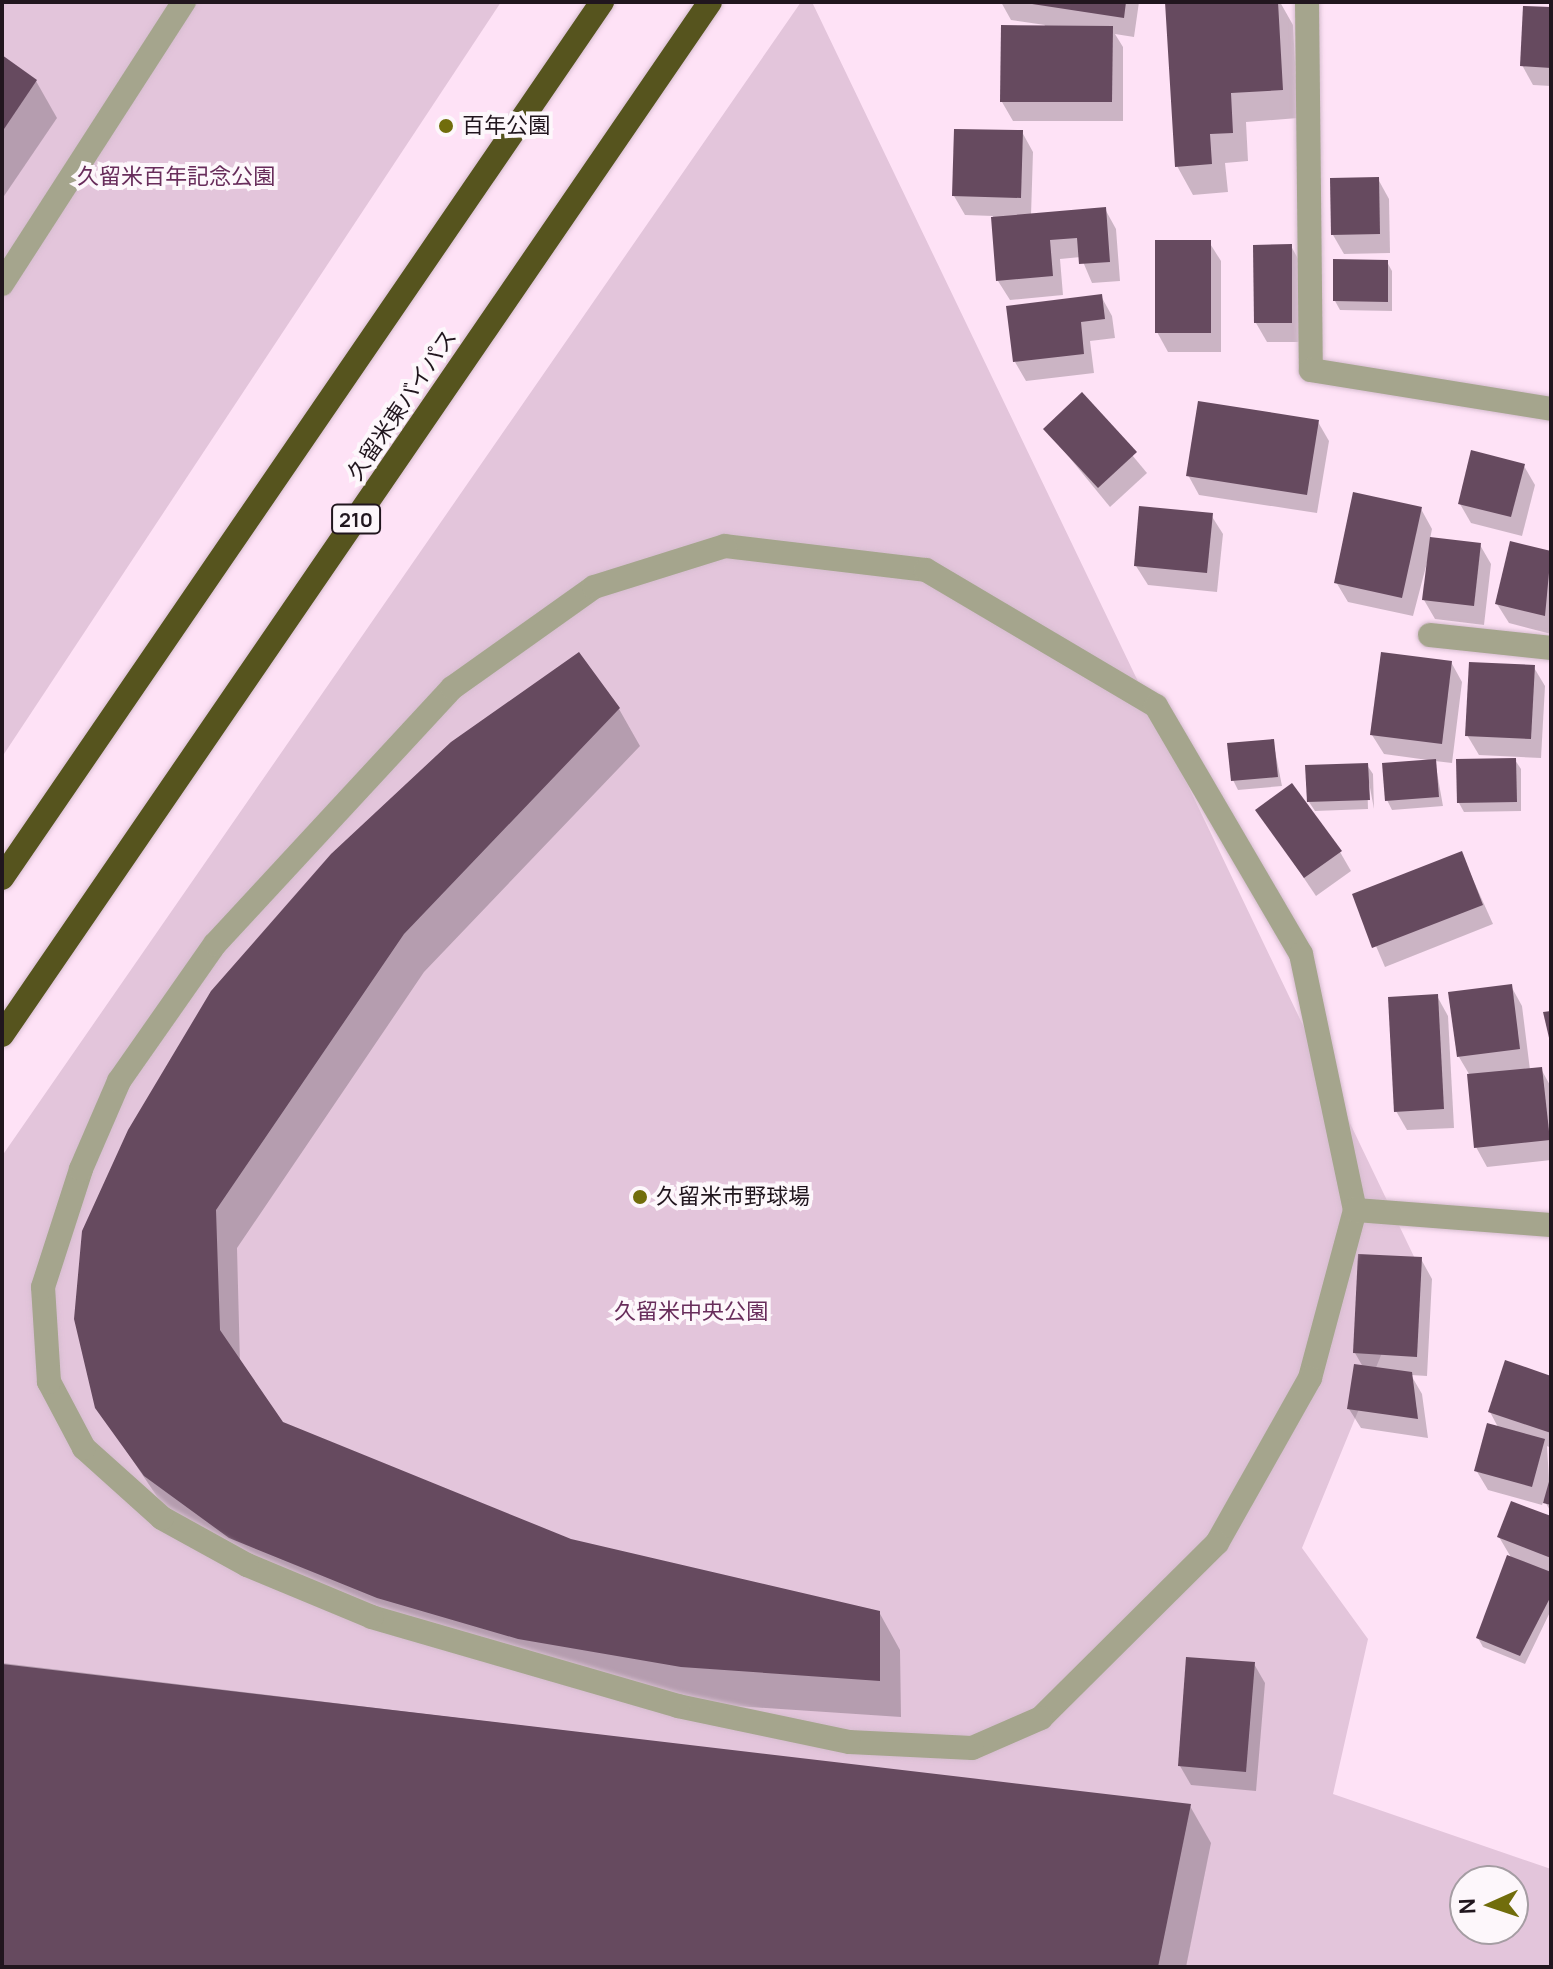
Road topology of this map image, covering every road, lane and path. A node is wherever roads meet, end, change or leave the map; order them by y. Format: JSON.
{"nodes":[{"id":1,"x":184,"y":2,"type":"edge"},
{"id":2,"x":602,"y":2,"type":"edge"},
{"id":3,"x":710,"y":2,"type":"edge"},
{"id":4,"x":1307,"y":2,"type":"edge"},
{"id":5,"x":2,"y":284,"type":"edge"},
{"id":6,"x":1551,"y":409,"type":"edge"},
{"id":7,"x":1430,"y":635,"type":"dead end"},
{"id":8,"x":1551,"y":648,"type":"edge"},
{"id":9,"x":2,"y":878,"type":"edge"},
{"id":10,"x":2,"y":1035,"type":"edge"},
{"id":11,"x":1355,"y":1210,"type":"junction"},
{"id":12,"x":1551,"y":1225,"type":"edge"}],
"edges":[{"from":1,"to":5,"type":"street"},
{"from":2,"to":9,"type":"highway"},
{"from":3,"to":10,"type":"highway","name":"久留米東バイパス","number":"210"},
{"from":4,"to":6,"type":"street"},
{"from":7,"to":8,"type":"street"},
{"from":11,"to":11,"type":"street"},
{"from":11,"to":12,"type":"street"}]}
